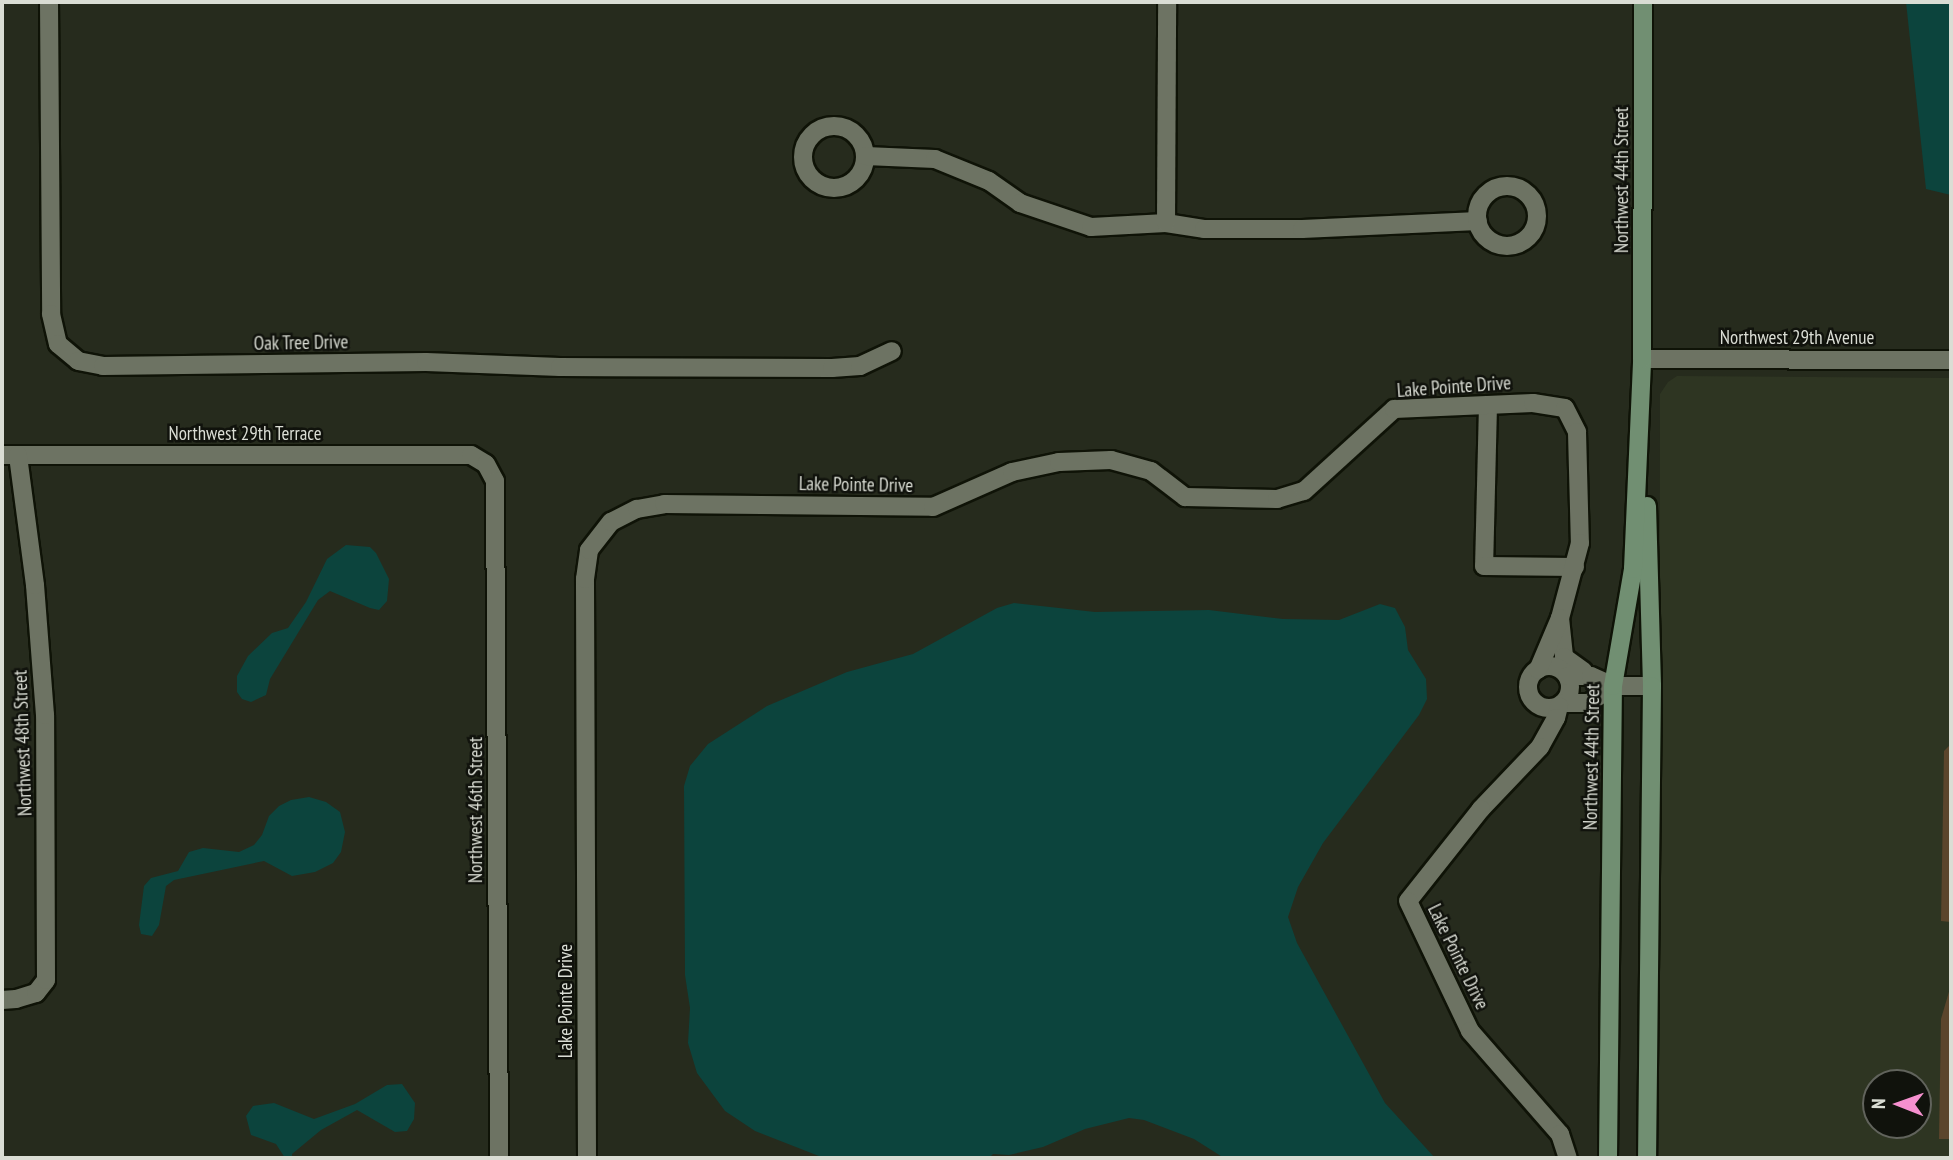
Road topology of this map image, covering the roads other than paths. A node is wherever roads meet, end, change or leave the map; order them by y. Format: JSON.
{"nodes":[{"id":1,"x":48,"y":2,"type":"edge"},
{"id":2,"x":1167,"y":2,"type":"edge"},
{"id":3,"x":1643,"y":2,"type":"edge"},
{"id":4,"x":866,"y":156,"type":"dead end"},
{"id":5,"x":1478,"y":221,"type":"dead end"},
{"id":6,"x":1166,"y":223,"type":"junction"},
{"id":7,"x":892,"y":351,"type":"dead end"},
{"id":8,"x":1642,"y":359,"type":"junction"},
{"id":9,"x":1951,"y":360,"type":"edge"},
{"id":10,"x":1488,"y":405,"type":"junction"},
{"id":11,"x":10,"y":455,"type":"edge"},
{"id":12,"x":486,"y":464,"type":"joint"},
{"id":13,"x":1575,"y":567,"type":"junction"},
{"id":14,"x":1560,"y":618,"type":"junction"},
{"id":15,"x":1564,"y":657,"type":"junction"},
{"id":16,"x":1541,"y":662,"type":"junction"},
{"id":17,"x":1591,"y":676,"type":"junction"},
{"id":18,"x":1567,"y":677,"type":"junction"},
{"id":19,"x":1613,"y":686,"type":"junction"},
{"id":20,"x":1652,"y":686,"type":"junction"},
{"id":21,"x":1561,"y":705,"type":"junction"},
{"id":22,"x":1539,"y":706,"type":"junction"},
{"id":23,"x":1540,"y":747,"type":"junction"},
{"id":24,"x":2,"y":1000,"type":"edge"},
{"id":25,"x":499,"y":1158,"type":"edge"},
{"id":26,"x":587,"y":1158,"type":"edge"},
{"id":27,"x":1568,"y":1158,"type":"edge"},
{"id":28,"x":1608,"y":1158,"type":"edge"},
{"id":29,"x":1647,"y":1158,"type":"edge"}],
"edges":[{"from":1,"to":7,"type":"street","name":"Oak Tree Drive"},
{"from":2,"to":6,"type":"street"},
{"from":3,"to":8,"type":"street","name":"Northwest 44th Street"},
{"from":4,"to":6,"type":"street"},
{"from":5,"to":6,"type":"street"},
{"from":8,"to":9,"type":"street","name":"Northwest 29th Avenue"},
{"from":8,"to":19,"type":"street","name":"Northwest 44th Street"},
{"from":8,"to":20,"type":"street","name":"Northwest 44th Street"},
{"from":10,"to":13,"type":"street","name":"Lake Pointe Drive"},
{"from":10,"to":13,"type":"street"},
{"from":10,"to":26,"type":"street","name":"Lake Pointe Drive"},
{"from":11,"to":12,"type":"street","name":"Northwest 29th Terrace"},
{"from":11,"to":24,"type":"street","name":"Northwest 48th Street"},
{"from":12,"to":25,"type":"street","name":"Northwest 46th Street"},
{"from":13,"to":14,"type":"street","name":"Lake Pointe Drive"},
{"from":14,"to":15,"type":"street","name":"Lake Pointe Drive"},
{"from":14,"to":16,"type":"street","name":"Lake Pointe Drive"},
{"from":15,"to":16,"type":"street"},
{"from":15,"to":17,"type":"street"},
{"from":16,"to":18,"type":"street"},
{"from":16,"to":22,"type":"street","name":"Lake Pointe Drive"},
{"from":17,"to":18,"type":"street"},
{"from":17,"to":19,"type":"street"},
{"from":18,"to":21,"type":"street","name":"Lake Pointe Drive"},
{"from":19,"to":20,"type":"street"},
{"from":19,"to":21,"type":"street"},
{"from":19,"to":28,"type":"street","name":"Northwest 44th Street"},
{"from":20,"to":29,"type":"street","name":"Northwest 44th Street"},
{"from":21,"to":22,"type":"street"},
{"from":21,"to":23,"type":"street","name":"Lake Pointe Drive"},
{"from":22,"to":23,"type":"street","name":"Lake Pointe Drive"},
{"from":23,"to":27,"type":"street","name":"Lake Pointe Drive"}]}
